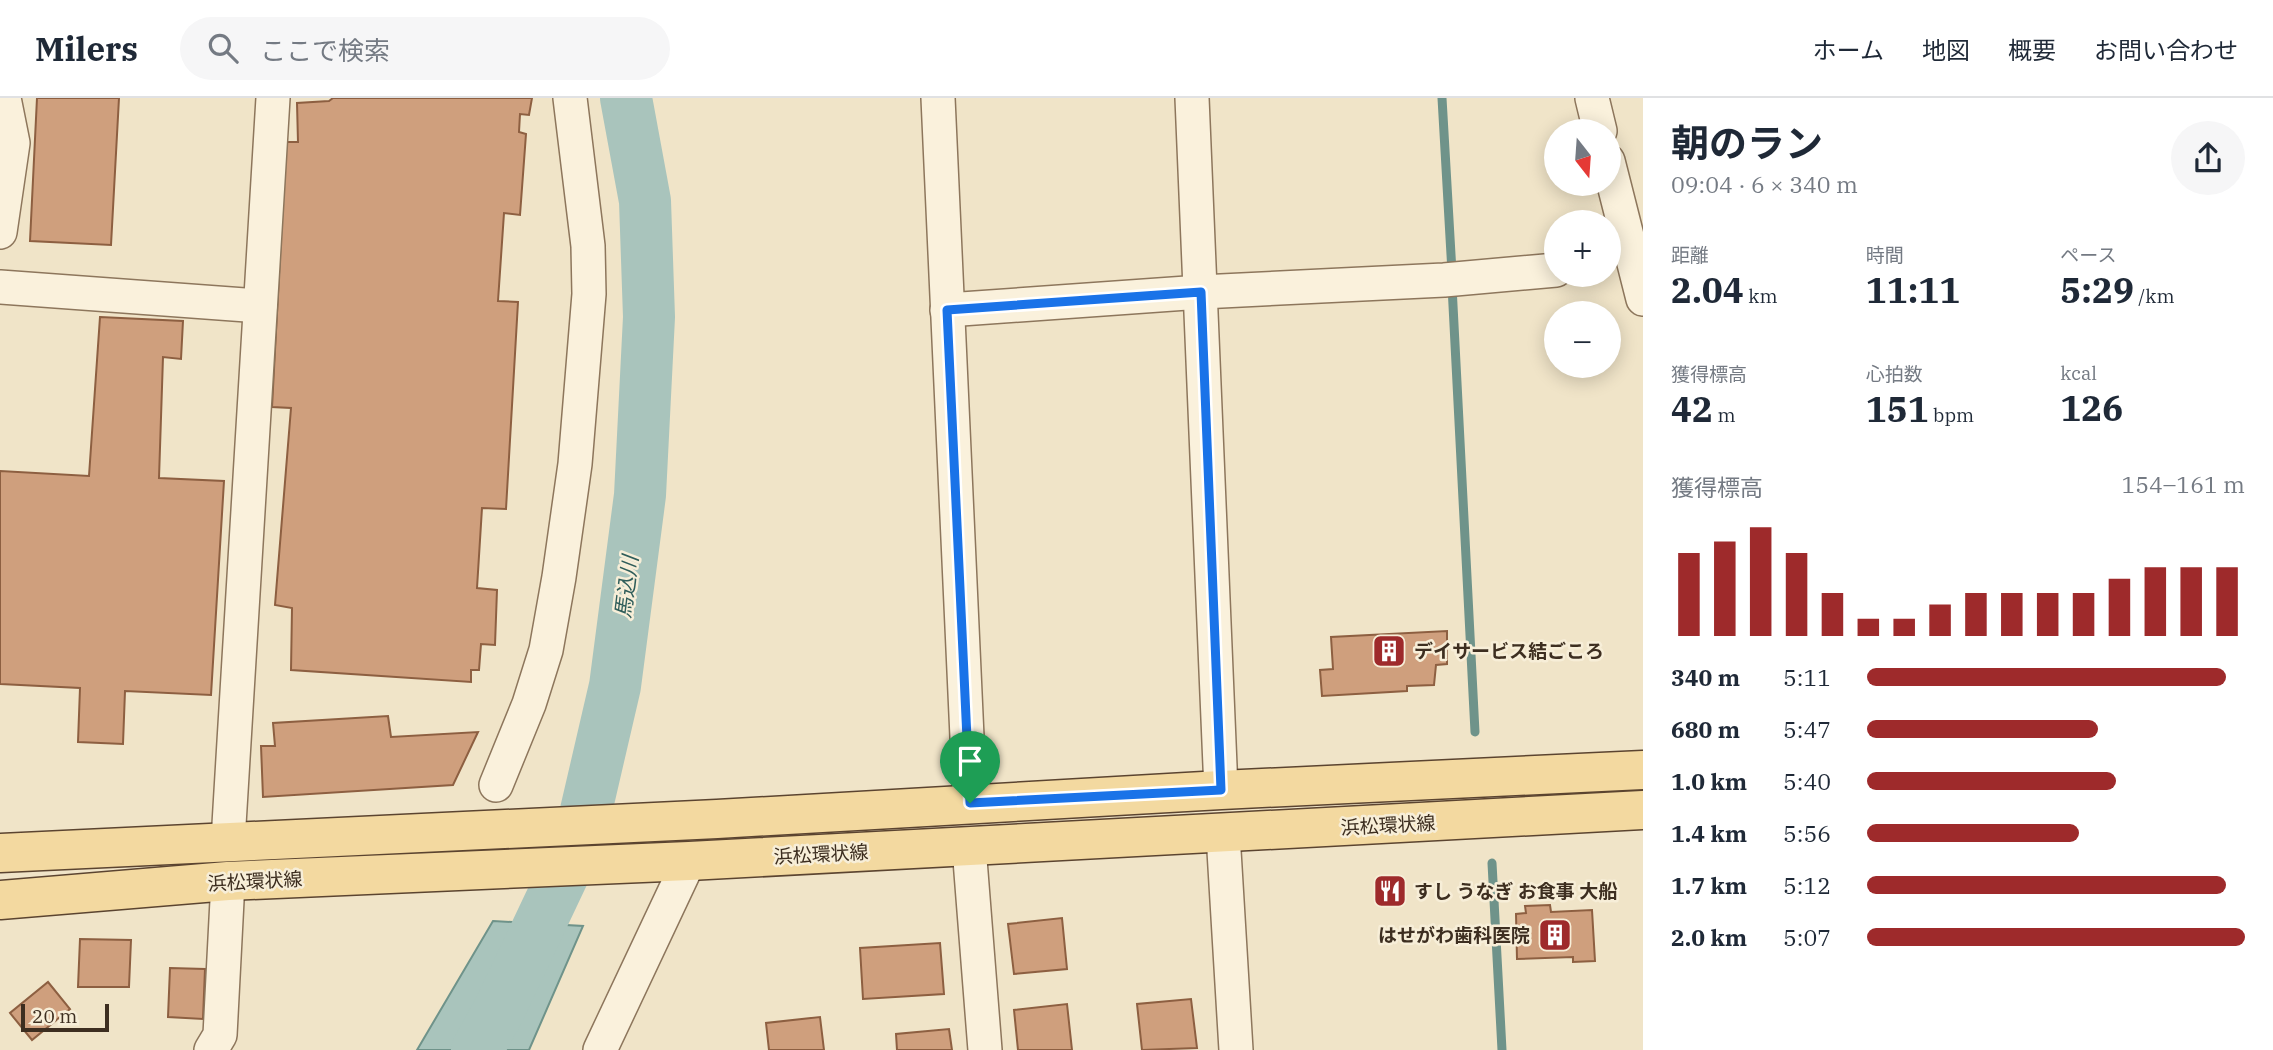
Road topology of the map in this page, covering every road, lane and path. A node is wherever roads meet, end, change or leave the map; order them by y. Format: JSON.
{"nodes":[{"id":1,"x":4,"y":98,"type":"edge"},
{"id":2,"x":273,"y":98,"type":"edge"},
{"id":3,"x":570,"y":98,"type":"edge"},
{"id":4,"x":939,"y":98,"type":"edge"},
{"id":5,"x":1192,"y":98,"type":"edge"},
{"id":6,"x":1591,"y":98,"type":"edge"},
{"id":7,"x":1597,"y":119,"type":"edge"},
{"id":8,"x":1613,"y":196,"type":"edge"},
{"id":9,"x":0,"y":232,"type":"edge"},
{"id":10,"x":1622,"y":266,"type":"edge"},
{"id":11,"x":1544,"y":271,"type":"edge"},
{"id":12,"x":0,"y":287,"type":"edge"},
{"id":13,"x":1201,"y":292,"type":"junction"},
{"id":14,"x":1643,"y":299,"type":"edge"},
{"id":15,"x":260,"y":306,"type":"junction"},
{"id":16,"x":947,"y":310,"type":"junction"},
{"id":17,"x":1643,"y":770,"type":"edge"},
{"id":18,"x":496,"y":785,"type":"dead end"},
{"id":19,"x":1221,"y":790,"type":"junction"},
{"id":20,"x":970,"y":803,"type":"junction"},
{"id":21,"x":1643,"y":810,"type":"edge"},
{"id":22,"x":1223,"y":834,"type":"junction"},
{"id":23,"x":228,"y":841,"type":"junction"},
{"id":24,"x":969,"y":847,"type":"junction"},
{"id":25,"x":0,"y":853,"type":"edge"},
{"id":26,"x":685,"y":861,"type":"junction"},
{"id":27,"x":228,"y":881,"type":"junction"},
{"id":28,"x":0,"y":900,"type":"edge"},
{"id":29,"x":211,"y":1050,"type":"edge"},
{"id":30,"x":600,"y":1050,"type":"edge"},
{"id":31,"x":985,"y":1050,"type":"edge"},
{"id":32,"x":1236,"y":1050,"type":"edge"}],
"edges":[{"from":1,"to":9,"type":"street"},
{"from":2,"to":15,"type":"street"},
{"from":3,"to":18,"type":"street"},
{"from":4,"to":16,"type":"street"},
{"from":5,"to":13,"type":"street"},
{"from":6,"to":7,"type":"street"},
{"from":8,"to":10,"type":"street"},
{"from":10,"to":14,"type":"street"},
{"from":11,"to":13,"type":"street"},
{"from":12,"to":15,"type":"street"},
{"from":13,"to":16,"type":"street"},
{"from":13,"to":19,"type":"street"},
{"from":15,"to":23,"type":"street"},
{"from":16,"to":20,"type":"street"},
{"from":17,"to":19,"type":"main road"},
{"from":19,"to":20,"type":"main road"},
{"from":20,"to":23,"type":"main road"},
{"from":21,"to":22,"type":"main road","name":"浜松環状線"},
{"from":22,"to":24,"type":"main road","name":"浜松環状線"},
{"from":22,"to":32,"type":"street"},
{"from":23,"to":25,"type":"main road"},
{"from":24,"to":26,"type":"main road","name":"浜松環状線"},
{"from":24,"to":31,"type":"street"},
{"from":26,"to":27,"type":"main road","name":"浜松環状線"},
{"from":26,"to":30,"type":"street"},
{"from":27,"to":28,"type":"main road","name":"浜松環状線"},
{"from":27,"to":29,"type":"street"}]}
